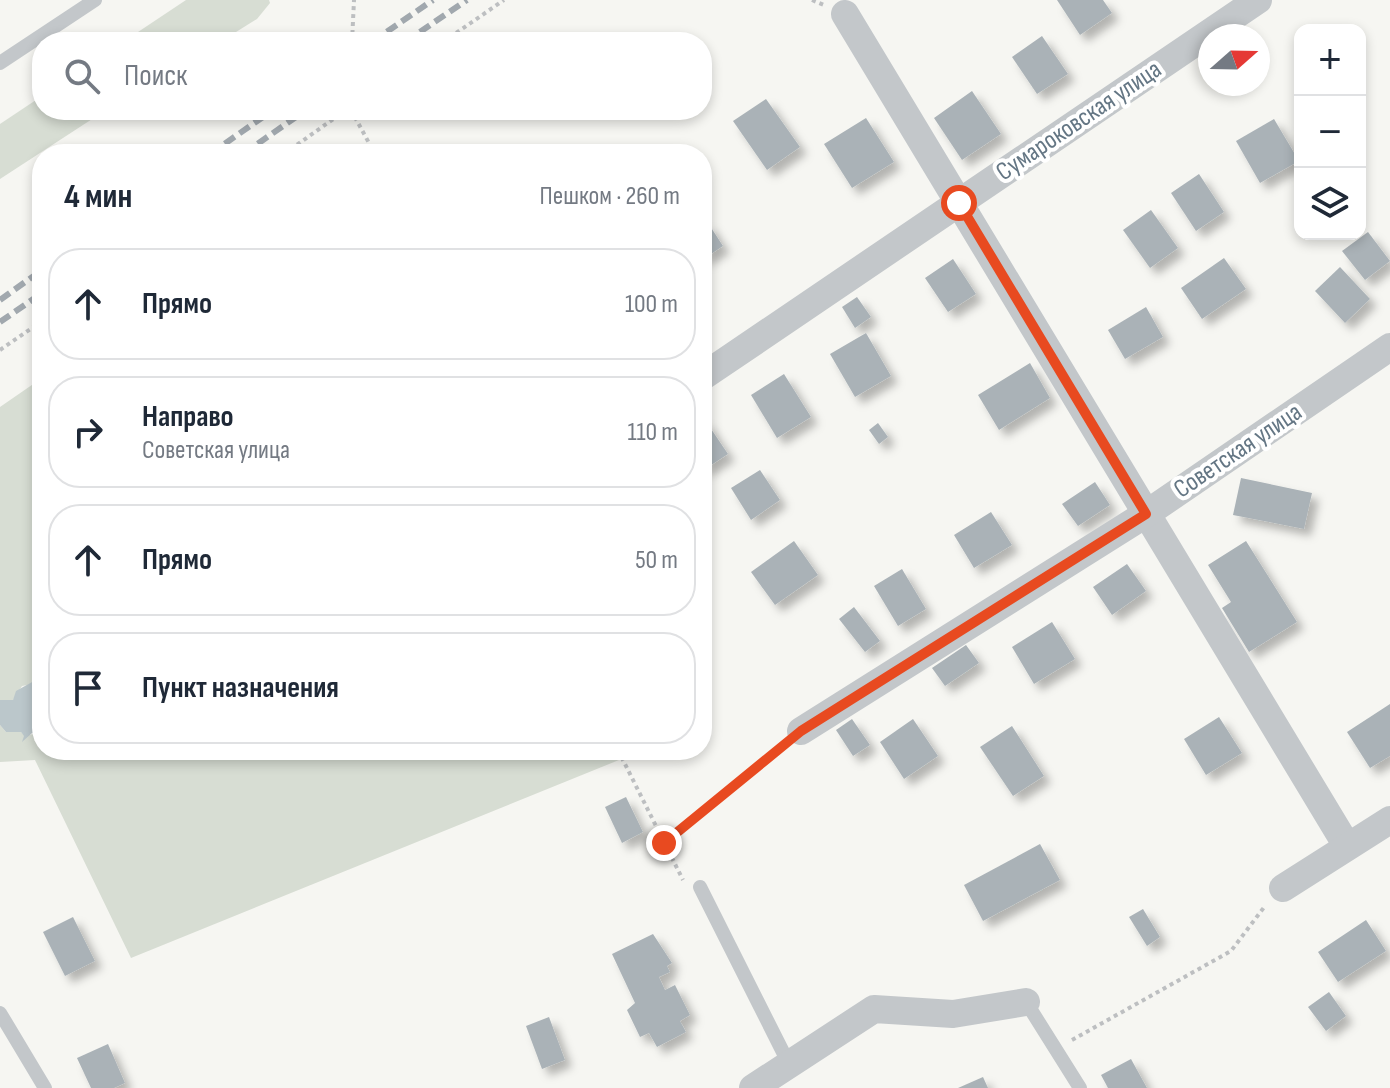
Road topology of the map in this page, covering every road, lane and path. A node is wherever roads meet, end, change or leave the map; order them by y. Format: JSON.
{"nodes":[{"id":1,"x":95,"y":0,"type":"edge"},
{"id":2,"x":354,"y":0,"type":"edge"},
{"id":3,"x":504,"y":0,"type":"edge"},
{"id":4,"x":1258,"y":0,"type":"edge"},
{"id":5,"x":845,"y":14,"type":"dead end"},
{"id":6,"x":47,"y":32,"type":"edge"},
{"id":7,"x":352,"y":32,"type":"edge"},
{"id":8,"x":458,"y":32,"type":"edge"},
{"id":9,"x":32,"y":42,"type":"edge"},
{"id":10,"x":0,"y":63,"type":"edge"},
{"id":11,"x":334,"y":120,"type":"edge"},
{"id":12,"x":355,"y":120,"type":"edge"},
{"id":13,"x":299,"y":144,"type":"edge"},
{"id":14,"x":369,"y":144,"type":"edge"},
{"id":15,"x":959,"y":203,"type":"junction"},
{"id":16,"x":32,"y":328,"type":"edge"},
{"id":17,"x":1390,"y":347,"type":"edge"},
{"id":18,"x":0,"y":350,"type":"edge"},
{"id":19,"x":712,"y":370,"type":"edge"},
{"id":20,"x":1146,"y":514,"type":"junction"},
{"id":21,"x":801,"y":731,"type":"joint"},
{"id":22,"x":1390,"y":820,"type":"edge"},
{"id":23,"x":664,"y":843,"type":"dead end"},
{"id":24,"x":1347,"y":846,"type":"junction"},
{"id":25,"x":700,"y":887,"type":"dead end"},
{"id":26,"x":1283,"y":888,"type":"joint"},
{"id":27,"x":1026,"y":1002,"type":"joint"},
{"id":28,"x":1,"y":1015,"type":"edge"},
{"id":29,"x":1056,"y":1049,"type":"junction"},
{"id":30,"x":790,"y":1067,"type":"junction"},
{"id":31,"x":45,"y":1088,"type":"edge"},
{"id":32,"x":753,"y":1088,"type":"edge"},
{"id":33,"x":1080,"y":1088,"type":"edge"}],
"edges":[{"from":1,"to":6,"type":"lane"},
{"from":2,"to":7,"type":"path"},
{"from":3,"to":8,"type":"path"},
{"from":4,"to":15,"type":"street","name":"Сумароковская улица"},
{"from":5,"to":15,"type":"street"},
{"from":9,"to":10,"type":"lane"},
{"from":11,"to":13,"type":"path"},
{"from":12,"to":14,"type":"path"},
{"from":15,"to":19,"type":"street","name":"Сумароковская улица"},
{"from":15,"to":20,"type":"street"},
{"from":16,"to":18,"type":"path"},
{"from":17,"to":20,"type":"street","name":"Советская улица"},
{"from":20,"to":21,"type":"street","name":"Советская улица"},
{"from":20,"to":24,"type":"street"},
{"from":21,"to":23,"type":"path"},
{"from":22,"to":24,"type":"street"},
{"from":24,"to":26,"type":"street"},
{"from":25,"to":30,"type":"lane"},
{"from":26,"to":29,"type":"path"},
{"from":27,"to":29,"type":"lane"},
{"from":27,"to":30,"type":"street"},
{"from":28,"to":31,"type":"lane"},
{"from":29,"to":33,"type":"lane"},
{"from":30,"to":32,"type":"street"}]}
